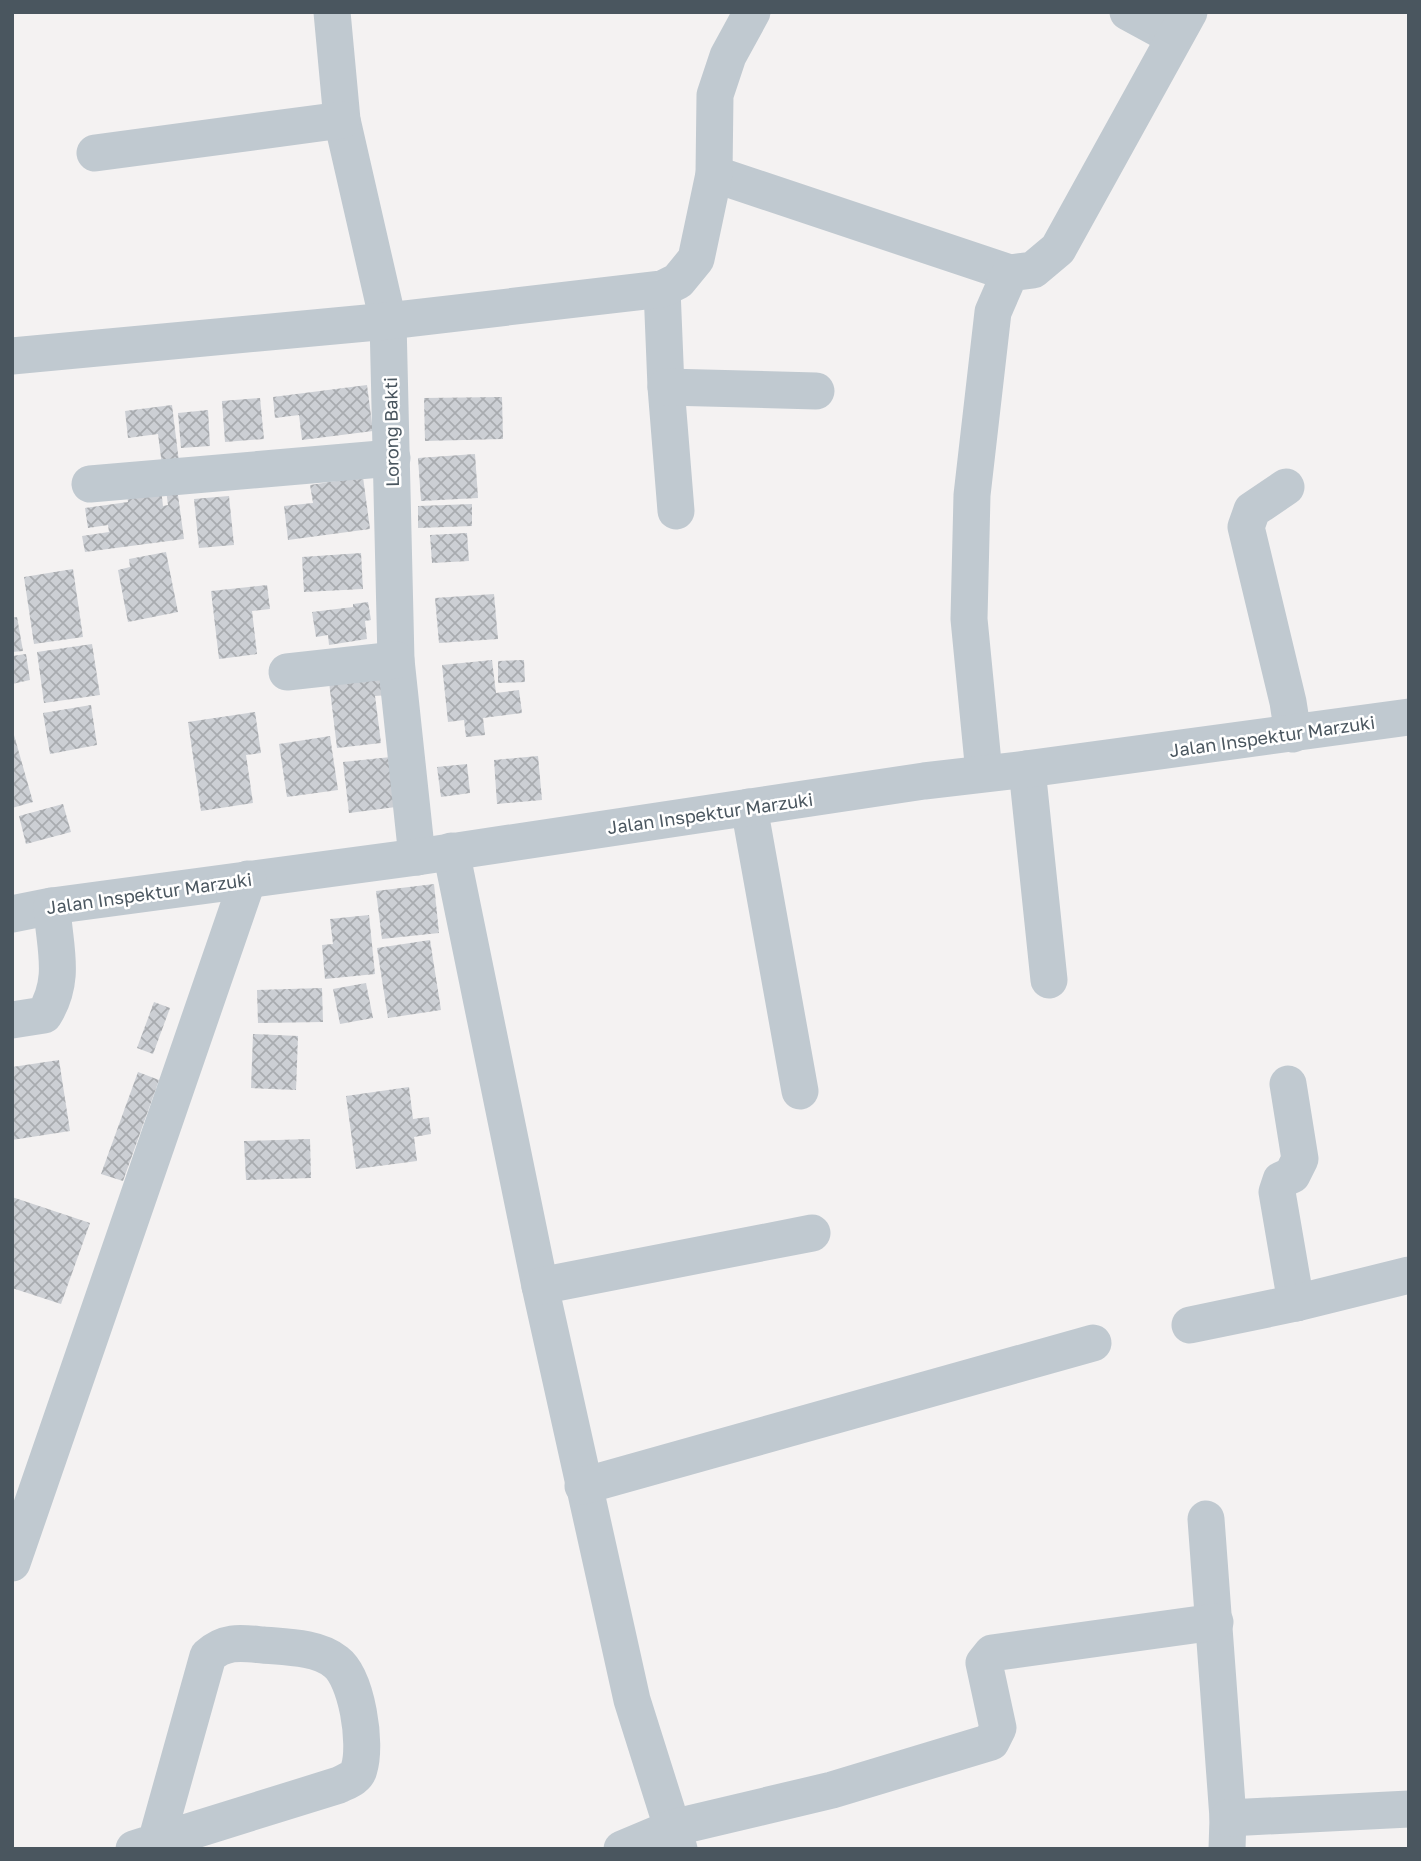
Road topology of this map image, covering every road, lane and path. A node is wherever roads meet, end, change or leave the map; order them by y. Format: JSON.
{"nodes":[{"id":1,"x":332,"y":12,"type":"edge"},
{"id":2,"x":752,"y":12,"type":"edge"},
{"id":3,"x":1128,"y":12,"type":"edge"},
{"id":4,"x":1181,"y":25,"type":"edge"},
{"id":5,"x":342,"y":120,"type":"junction"},
{"id":6,"x":95,"y":153,"type":"dead end"},
{"id":7,"x":714,"y":173,"type":"junction"},
{"id":8,"x":1010,"y":273,"type":"junction"},
{"id":9,"x":662,"y":289,"type":"junction"},
{"id":10,"x":388,"y":321,"type":"junction"},
{"id":11,"x":12,"y":356,"type":"edge"},
{"id":12,"x":666,"y":387,"type":"junction"},
{"id":13,"x":816,"y":391,"type":"dead end"},
{"id":14,"x":392,"y":458,"type":"junction"},
{"id":15,"x":90,"y":484,"type":"dead end"},
{"id":16,"x":1286,"y":487,"type":"dead end"},
{"id":17,"x":676,"y":511,"type":"dead end"},
{"id":18,"x":396,"y":660,"type":"junction"},
{"id":19,"x":287,"y":672,"type":"dead end"},
{"id":20,"x":1409,"y":717,"type":"edge"},
{"id":21,"x":1293,"y":734,"type":"junction"},
{"id":22,"x":1027,"y":769,"type":"junction"},
{"id":23,"x":984,"y":773,"type":"junction"},
{"id":24,"x":749,"y":807,"type":"junction"},
{"id":25,"x":434,"y":854,"type":"junction"},
{"id":26,"x":248,"y":879,"type":"junction"},
{"id":27,"x":52,"y":906,"type":"junction"},
{"id":28,"x":12,"y":914,"type":"edge"},
{"id":29,"x":1049,"y":980,"type":"dead end"},
{"id":30,"x":12,"y":1020,"type":"edge"},
{"id":31,"x":1288,"y":1084,"type":"dead end"},
{"id":32,"x":800,"y":1091,"type":"dead end"},
{"id":33,"x":812,"y":1233,"type":"dead end"},
{"id":34,"x":1409,"y":1275,"type":"edge"},
{"id":35,"x":540,"y":1286,"type":"junction"},
{"id":36,"x":1296,"y":1303,"type":"junction"},
{"id":37,"x":1190,"y":1325,"type":"dead end"},
{"id":38,"x":1093,"y":1343,"type":"dead end"},
{"id":39,"x":583,"y":1486,"type":"junction"},
{"id":40,"x":1206,"y":1519,"type":"dead end"},
{"id":41,"x":12,"y":1563,"type":"edge"},
{"id":42,"x":1215,"y":1622,"type":"junction"},
{"id":43,"x":1409,"y":1809,"type":"edge"},
{"id":44,"x":1227,"y":1833,"type":"edge"},
{"id":45,"x":675,"y":1838,"type":"edge"},
{"id":46,"x":145,"y":1846,"type":"edge"},
{"id":47,"x":622,"y":1849,"type":"edge"}],
"edges":[{"from":1,"to":5,"type":"street","name":"Lorong Bakti"},
{"from":2,"to":7,"type":"street"},
{"from":3,"to":4,"type":"street"},
{"from":4,"to":8,"type":"street"},
{"from":5,"to":6,"type":"street"},
{"from":5,"to":10,"type":"street","name":"Lorong Bakti"},
{"from":7,"to":8,"type":"street"},
{"from":7,"to":9,"type":"street"},
{"from":8,"to":23,"type":"street"},
{"from":9,"to":10,"type":"street"},
{"from":9,"to":12,"type":"street"},
{"from":10,"to":11,"type":"street"},
{"from":10,"to":14,"type":"street","name":"Lorong Bakti"},
{"from":12,"to":13,"type":"street"},
{"from":12,"to":17,"type":"street"},
{"from":14,"to":15,"type":"street"},
{"from":14,"to":18,"type":"street","name":"Lorong Bakti"},
{"from":16,"to":21,"type":"street"},
{"from":18,"to":19,"type":"street"},
{"from":18,"to":25,"type":"street","name":"Lorong Bakti"},
{"from":20,"to":21,"type":"street","name":"Jalan Inspektur Marzuki"},
{"from":21,"to":22,"type":"street","name":"Jalan Inspektur Marzuki"},
{"from":22,"to":23,"type":"street","name":"Jalan Inspektur Marzuki"},
{"from":22,"to":29,"type":"street"},
{"from":23,"to":24,"type":"street","name":"Jalan Inspektur Marzuki"},
{"from":24,"to":25,"type":"street","name":"Jalan Inspektur Marzuki"},
{"from":24,"to":32,"type":"street"},
{"from":25,"to":26,"type":"street","name":"Jalan Inspektur Marzuki"},
{"from":25,"to":35,"type":"street","name":"Lorong Bakti"},
{"from":26,"to":27,"type":"street","name":"Jalan Inspektur Marzuki"},
{"from":26,"to":41,"type":"street"},
{"from":27,"to":28,"type":"street","name":"Jalan Inspektur Marzuki"},
{"from":27,"to":30,"type":"street"},
{"from":31,"to":36,"type":"street"},
{"from":33,"to":35,"type":"street"},
{"from":34,"to":36,"type":"street"},
{"from":35,"to":39,"type":"street","name":"Lorong Bakti"},
{"from":36,"to":37,"type":"street"},
{"from":38,"to":39,"type":"street"},
{"from":39,"to":45,"type":"street","name":"Lorong Bakti"},
{"from":40,"to":42,"type":"street"},
{"from":42,"to":44,"type":"street"},
{"from":42,"to":45,"type":"street"},
{"from":43,"to":44,"type":"street"},
{"from":45,"to":47,"type":"street"},
{"from":46,"to":46,"type":"street"}]}
